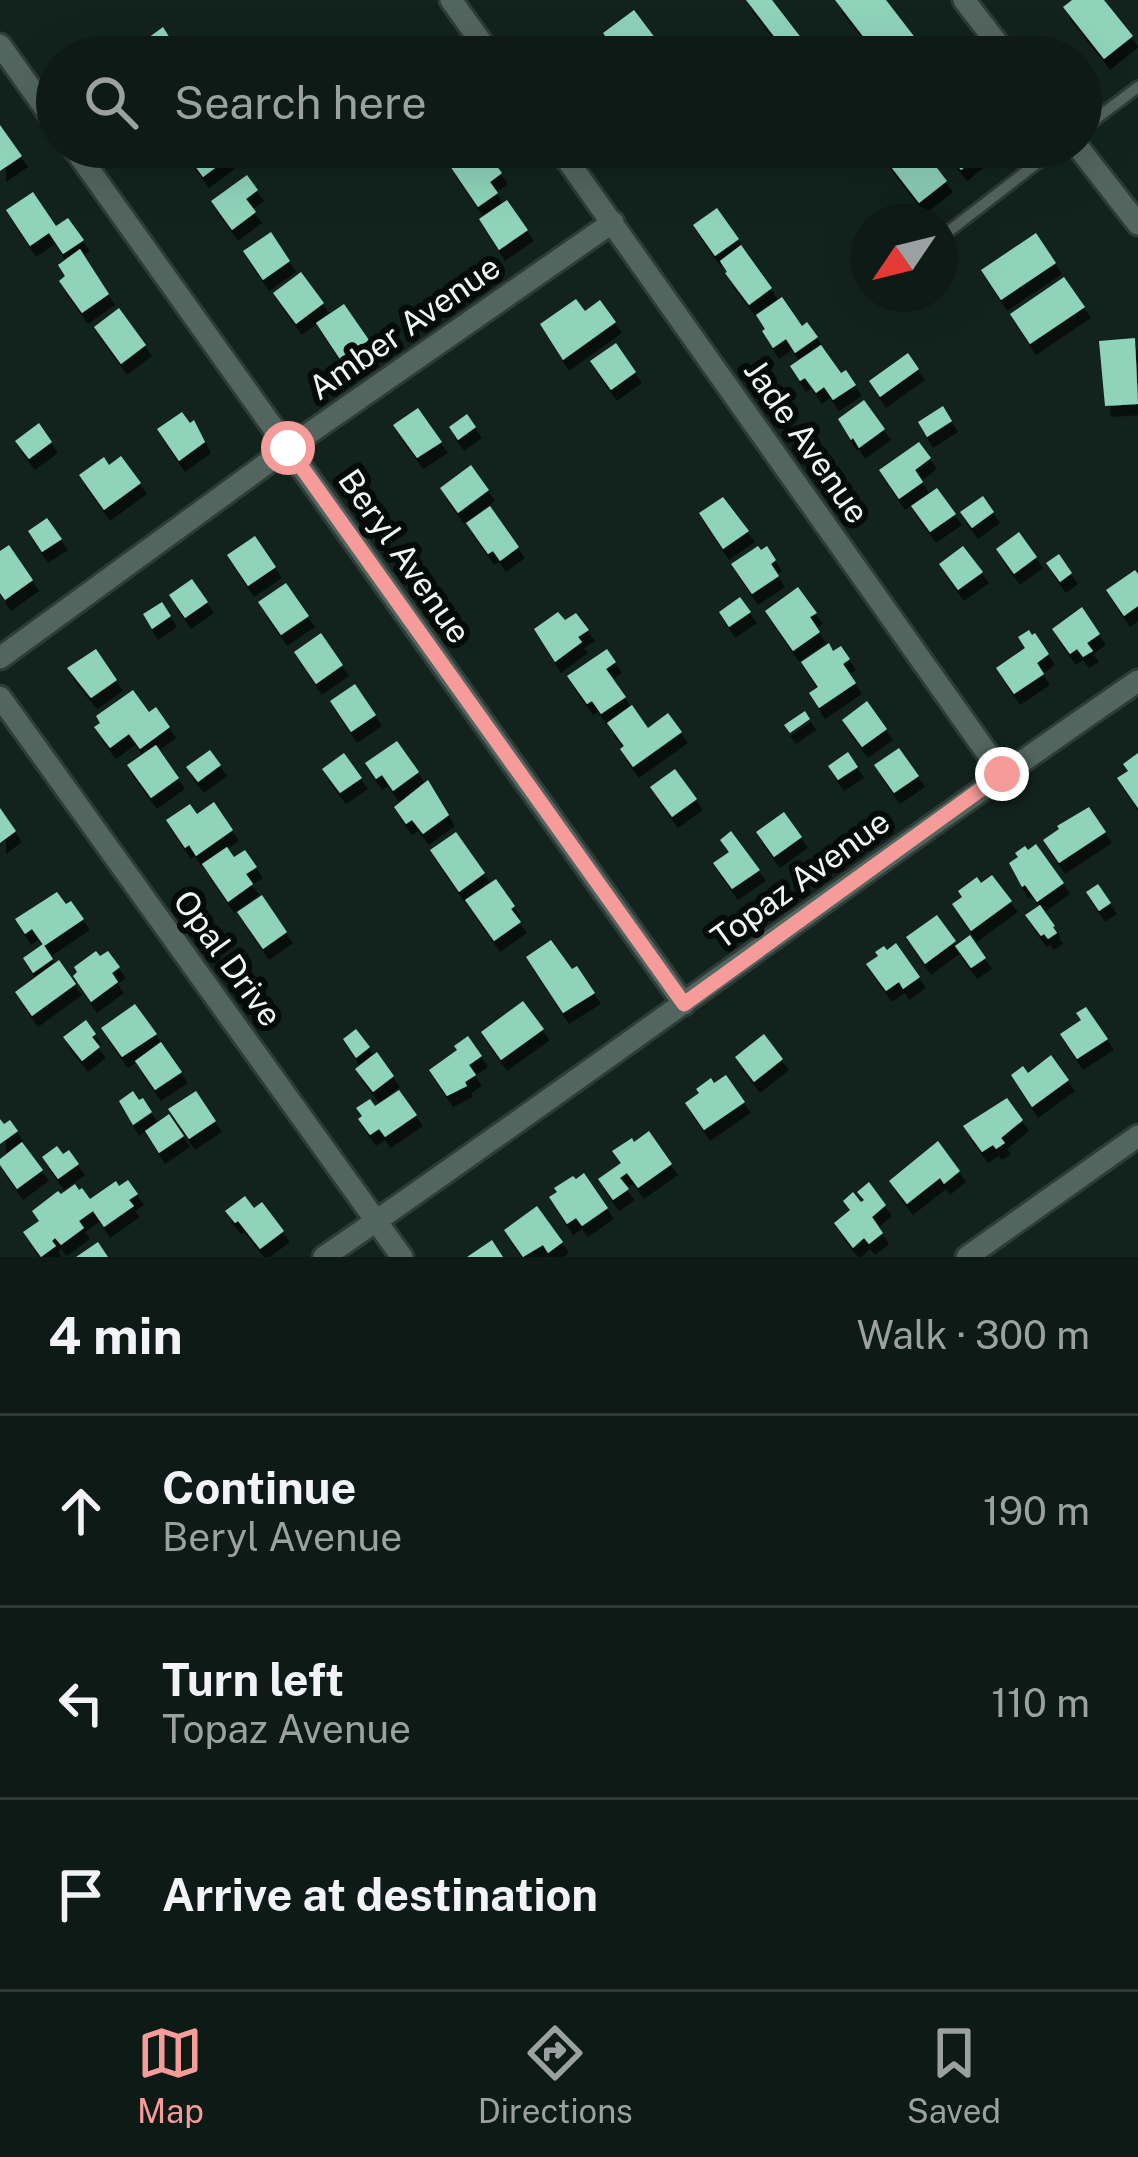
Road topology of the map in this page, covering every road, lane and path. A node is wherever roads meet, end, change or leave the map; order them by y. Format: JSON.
{"nodes":[{"id":1,"x":451,"y":0,"type":"edge"},
{"id":2,"x":964,"y":0,"type":"edge"},
{"id":3,"x":477,"y":36,"type":"edge"},
{"id":4,"x":992,"y":36,"type":"edge"},
{"id":5,"x":0,"y":46,"type":"edge"},
{"id":6,"x":1138,"y":87,"type":"edge"},
{"id":7,"x":36,"y":96,"type":"edge"},
{"id":8,"x":1102,"y":114,"type":"edge"},
{"id":9,"x":88,"y":168,"type":"edge"},
{"id":10,"x":573,"y":168,"type":"edge"},
{"id":11,"x":1031,"y":168,"type":"edge"},
{"id":12,"x":1094,"y":168,"type":"edge"},
{"id":13,"x":613,"y":222,"type":"junction"},
{"id":14,"x":958,"y":224,"type":"edge"},
{"id":15,"x":1138,"y":224,"type":"edge"},
{"id":16,"x":288,"y":448,"type":"junction"},
{"id":17,"x":0,"y":658,"type":"edge"},
{"id":18,"x":1138,"y":681,"type":"edge"},
{"id":19,"x":0,"y":698,"type":"edge"},
{"id":20,"x":1002,"y":774,"type":"junction"},
{"id":21,"x":684,"y":1004,"type":"junction"},
{"id":22,"x":1138,"y":1136,"type":"edge"},
{"id":23,"x":376,"y":1221,"type":"junction"},
{"id":24,"x":324,"y":1257,"type":"edge"},
{"id":25,"x":402,"y":1257,"type":"edge"},
{"id":26,"x":967,"y":1257,"type":"edge"}],
"edges":[{"from":1,"to":3,"type":"street"},
{"from":2,"to":4,"type":"street"},
{"from":5,"to":7,"type":"street"},
{"from":6,"to":8,"type":"lane"},
{"from":9,"to":16,"type":"street","name":"Beryl Avenue"},
{"from":10,"to":13,"type":"street","name":"Jade Avenue"},
{"from":11,"to":14,"type":"lane"},
{"from":12,"to":15,"type":"street"},
{"from":13,"to":16,"type":"street","name":"Amber Avenue"},
{"from":13,"to":20,"type":"street","name":"Jade Avenue"},
{"from":16,"to":17,"type":"street","name":"Amber Avenue"},
{"from":16,"to":21,"type":"street","name":"Beryl Avenue"},
{"from":18,"to":20,"type":"street","name":"Topaz Avenue"},
{"from":19,"to":23,"type":"street","name":"Opal Drive"},
{"from":20,"to":21,"type":"street","name":"Topaz Avenue"},
{"from":21,"to":23,"type":"street","name":"Topaz Avenue"},
{"from":22,"to":26,"type":"street"},
{"from":23,"to":24,"type":"street","name":"Topaz Avenue"},
{"from":23,"to":25,"type":"street","name":"Opal Drive"}]}
